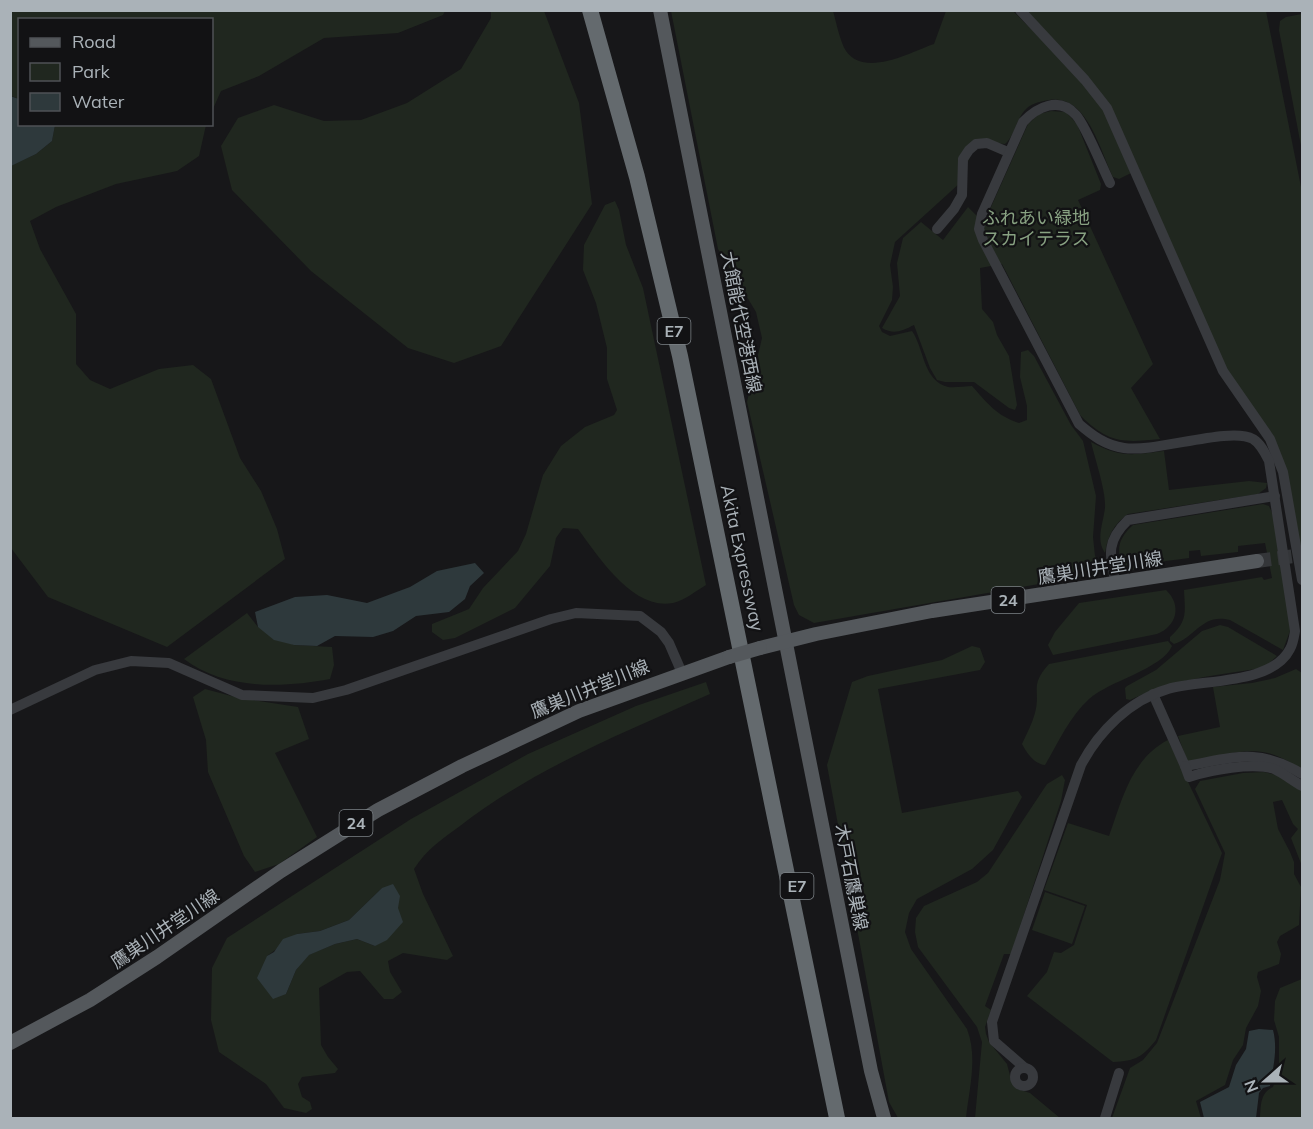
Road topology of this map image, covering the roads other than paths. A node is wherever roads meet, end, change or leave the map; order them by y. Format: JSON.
{"nodes":[{"id":1,"x":588,"y":10,"type":"edge"},
{"id":2,"x":600,"y":10,"type":"edge"},
{"id":3,"x":660,"y":10,"type":"edge"},
{"id":4,"x":1020,"y":10,"type":"edge"},
{"id":5,"x":614,"y":78,"type":"junction"},
{"id":6,"x":1008,"y":152,"type":"junction"},
{"id":7,"x":1110,"y":183,"type":"dead end"},
{"id":8,"x":937,"y":229,"type":"dead end"},
{"id":9,"x":1275,"y":496,"type":"junction"},
{"id":10,"x":1257,"y":561,"type":"tunnel mouth"},
{"id":11,"x":1302,"y":580,"type":"edge"},
{"id":12,"x":1116,"y":584,"type":"junction"},
{"id":13,"x":785,"y":641,"type":"junction"},
{"id":14,"x":682,"y":673,"type":"junction"},
{"id":15,"x":47,"y":693,"type":"junction"},
{"id":16,"x":1153,"y":694,"type":"junction"},
{"id":17,"x":10,"y":710,"type":"edge"},
{"id":18,"x":10,"y":719,"type":"edge"},
{"id":19,"x":1185,"y":766,"type":"junction"},
{"id":20,"x":1302,"y":774,"type":"edge"},
{"id":21,"x":1302,"y":786,"type":"edge"},
{"id":22,"x":10,"y":1043,"type":"edge"},
{"id":23,"x":1025,"y":1068,"type":"dead end"},
{"id":24,"x":1119,"y":1073,"type":"dead end"},
{"id":25,"x":837,"y":1119,"type":"edge"},
{"id":26,"x":844,"y":1119,"type":"edge"},
{"id":27,"x":884,"y":1119,"type":"edge"},
{"id":28,"x":1105,"y":1119,"type":"edge"}],
"edges":[{"from":1,"to":5,"type":"highway"},
{"from":2,"to":5,"type":"highway"},
{"from":3,"to":13,"type":"main road","name":"大館能代空港西線"},
{"from":4,"to":11,"type":"street"},
{"from":5,"to":25,"type":"highway","name":"Akita Expressway","number":"E7"},
{"from":5,"to":26,"type":"highway","name":"Akita Expressway","number":"E7"},
{"from":6,"to":7,"type":"street"},
{"from":6,"to":8,"type":"street"},
{"from":6,"to":9,"type":"street"},
{"from":9,"to":12,"type":"street"},
{"from":9,"to":16,"type":"street"},
{"from":10,"to":12,"type":"main road","name":"鷹巣川井堂川線","number":"24"},
{"from":12,"to":13,"type":"main road","name":"鷹巣川井堂川線","number":"24"},
{"from":13,"to":14,"type":"main road","name":"鷹巣川井堂川線","number":"24","bridge":true},
{"from":13,"to":27,"type":"main road","name":"木戸石鷹巣線"},
{"from":14,"to":15,"type":"street"},
{"from":14,"to":22,"type":"main road","name":"鷹巣川井堂川線","number":"24"},
{"from":15,"to":17,"type":"street"},
{"from":15,"to":18,"type":"street"},
{"from":16,"to":19,"type":"street"},
{"from":16,"to":23,"type":"street"},
{"from":19,"to":20,"type":"street"},
{"from":19,"to":21,"type":"street"},
{"from":24,"to":28,"type":"street"}]}
